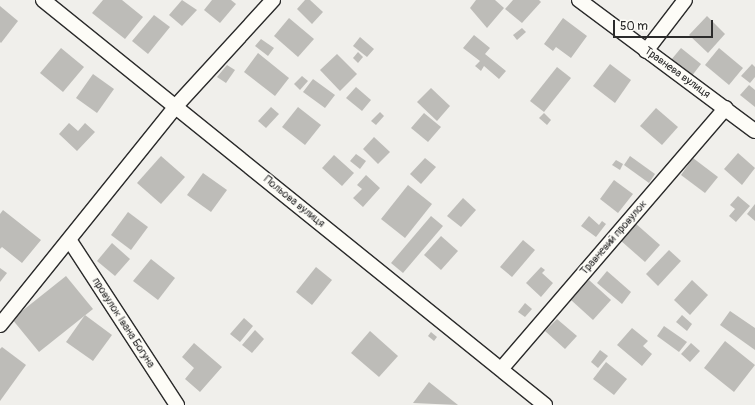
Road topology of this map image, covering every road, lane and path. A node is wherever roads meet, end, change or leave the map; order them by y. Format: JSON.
{"nodes":[{"id":1,"x":43,"y":0,"type":"edge"},
{"id":2,"x":273,"y":0,"type":"edge"},
{"id":3,"x":579,"y":0,"type":"edge"},
{"id":4,"x":685,"y":0,"type":"edge"},
{"id":5,"x":646,"y":51,"type":"junction"},
{"id":6,"x":175,"y":107,"type":"junction"},
{"id":7,"x":726,"y":108,"type":"junction"},
{"id":8,"x":755,"y":131,"type":"edge"},
{"id":9,"x":70,"y":241,"type":"junction"},
{"id":10,"x":0,"y":325,"type":"edge"},
{"id":11,"x":502,"y":368,"type":"junction"},
{"id":12,"x":177,"y":405,"type":"edge"},
{"id":13,"x":546,"y":405,"type":"edge"}],
"edges":[{"from":1,"to":6,"type":"street","name":"Польова вулиця"},
{"from":2,"to":6,"type":"street"},
{"from":3,"to":5,"type":"street","name":"Травнева вулиця"},
{"from":4,"to":5,"type":"street"},
{"from":5,"to":7,"type":"street","name":"Травнева вулиця"},
{"from":6,"to":9,"type":"street"},
{"from":6,"to":11,"type":"street","name":"Польова вулиця"},
{"from":7,"to":8,"type":"street","name":"Травнева вулиця"},
{"from":7,"to":11,"type":"street","name":"Травневий провулок"},
{"from":9,"to":10,"type":"street"},
{"from":9,"to":12,"type":"street","name":"провулок Івана Богуна"},
{"from":11,"to":13,"type":"street","name":"Польова вулиця"}]}
